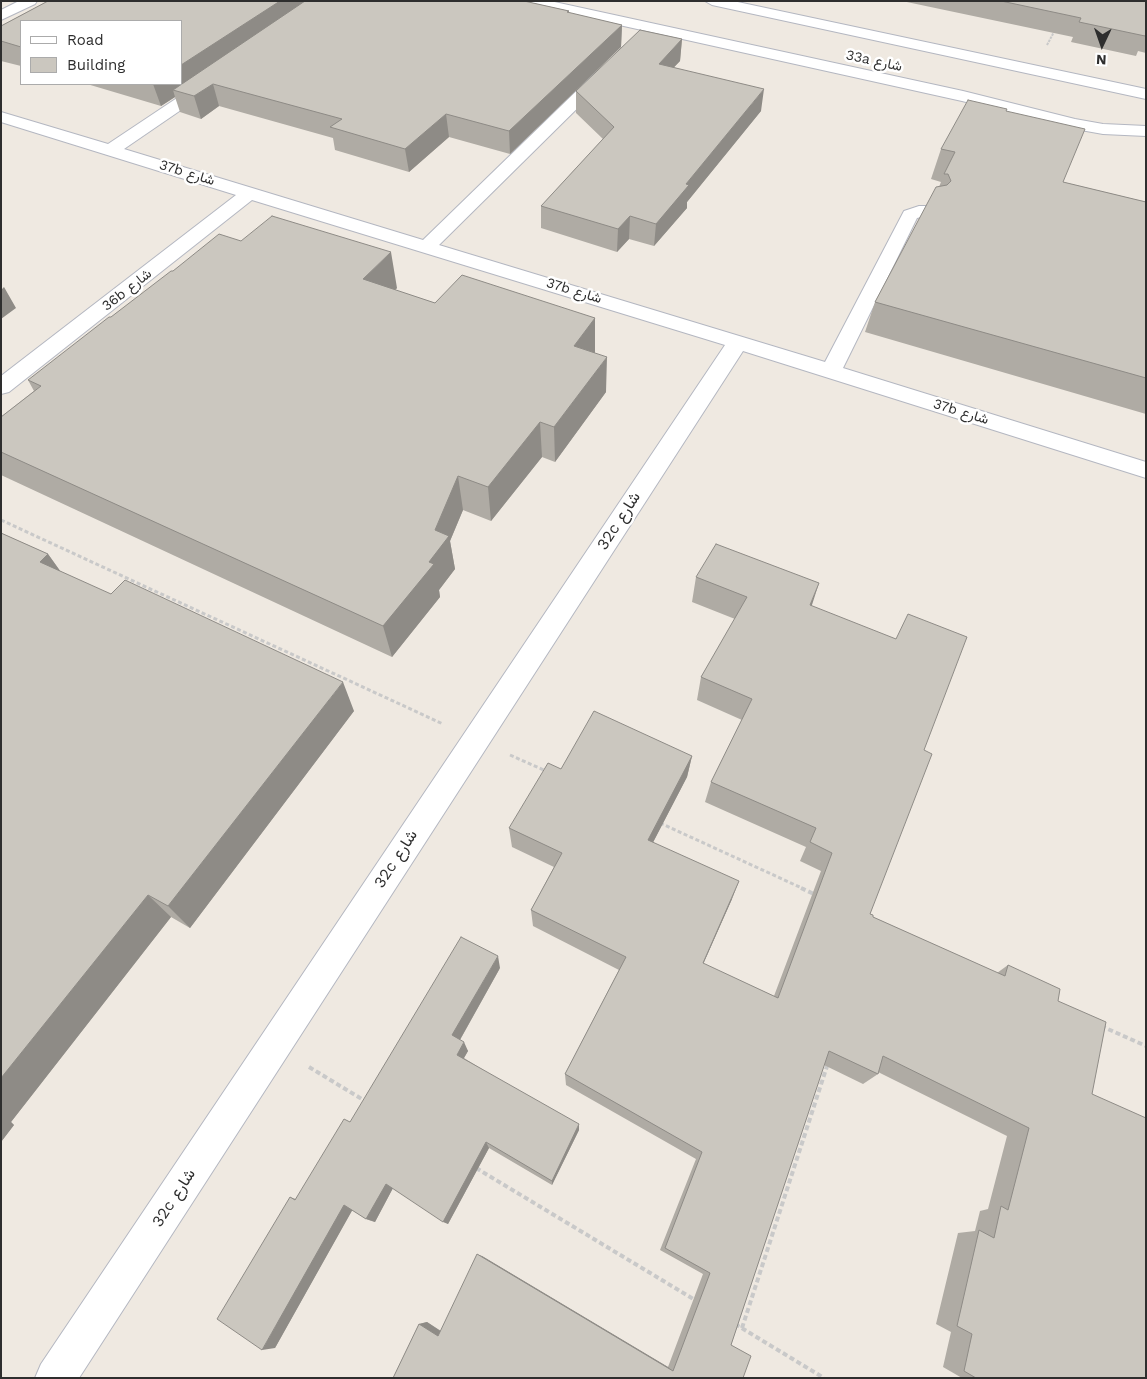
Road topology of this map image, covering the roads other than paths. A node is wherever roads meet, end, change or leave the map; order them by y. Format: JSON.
{"nodes":[{"id":1,"x":30,"y":1,"type":"edge"},
{"id":2,"x":529,"y":1,"type":"edge"},
{"id":3,"x":712,"y":1,"type":"edge"},
{"id":4,"x":626,"y":7,"type":"dead end"},
{"id":5,"x":1,"y":16,"type":"edge"},
{"id":6,"x":651,"y":28,"type":"junction"},
{"id":7,"x":637,"y":42,"type":"edge"},
{"id":8,"x":616,"y":62,"type":"edge"},
{"id":9,"x":225,"y":73,"type":"edge"},
{"id":10,"x":1146,"y":94,"type":"edge"},
{"id":11,"x":1120,"y":114,"type":"dead end"},
{"id":12,"x":1,"y":117,"type":"edge"},
{"id":13,"x":1146,"y":120,"type":"edge"},
{"id":14,"x":1146,"y":131,"type":"edge"},
{"id":15,"x":112,"y":150,"type":"junction"},
{"id":16,"x":251,"y":192,"type":"junction"},
{"id":17,"x":930,"y":210,"type":"edge"},
{"id":18,"x":427,"y":246,"type":"junction"},
{"id":19,"x":738,"y":342,"type":"junction"},
{"id":20,"x":831,"y":371,"type":"junction"},
{"id":21,"x":1,"y":386,"type":"edge"},
{"id":22,"x":1146,"y":470,"type":"edge"},
{"id":23,"x":55,"y":1378,"type":"edge"}],
"edges":[{"from":1,"to":5,"type":"street"},
{"from":2,"to":6,"type":"street"},
{"from":3,"to":10,"type":"street","name":"33a شارع"},
{"from":4,"to":6,"type":"street"},
{"from":6,"to":7,"type":"street"},
{"from":6,"to":14,"type":"street"},
{"from":8,"to":18,"type":"street"},
{"from":9,"to":15,"type":"street"},
{"from":11,"to":13,"type":"street"},
{"from":12,"to":15,"type":"street","name":"37b شارع"},
{"from":15,"to":16,"type":"street","name":"37b شارع"},
{"from":16,"to":18,"type":"street","name":"37b شارع"},
{"from":16,"to":21,"type":"street","name":"36b شارع"},
{"from":17,"to":20,"type":"street"},
{"from":18,"to":19,"type":"street","name":"37b شارع"},
{"from":19,"to":20,"type":"street","name":"37b شارع"},
{"from":19,"to":23,"type":"street","name":"32c شارع"},
{"from":20,"to":22,"type":"street","name":"37b شارع"}]}
